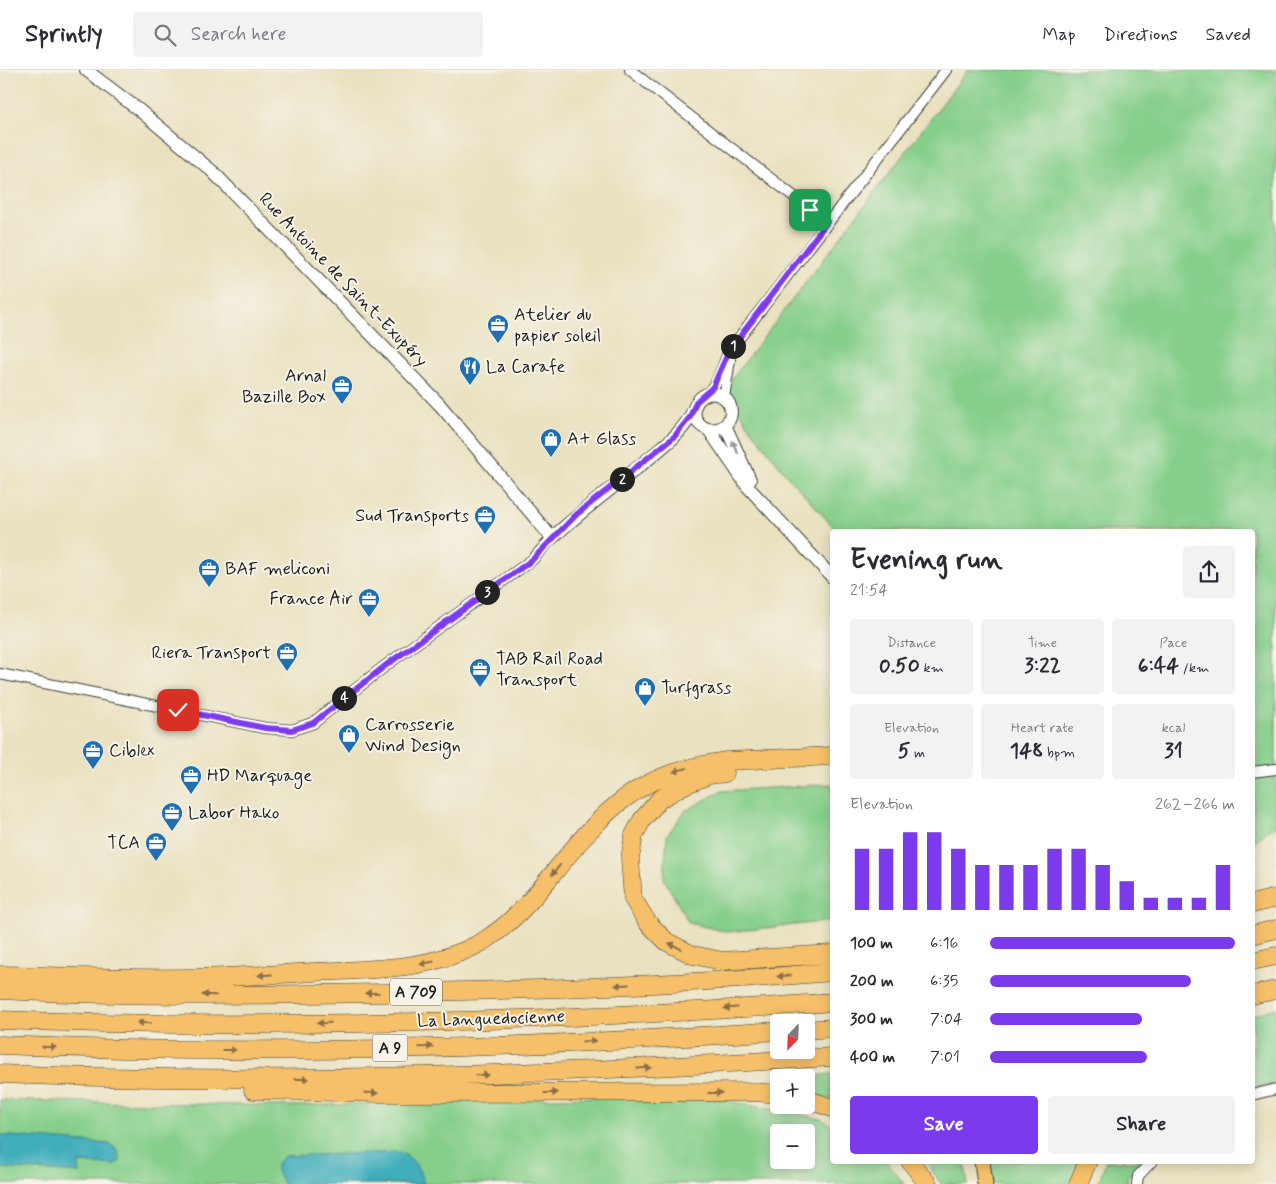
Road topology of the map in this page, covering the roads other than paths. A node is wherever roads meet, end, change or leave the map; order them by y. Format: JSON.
{"nodes":[{"id":1,"x":86,"y":70,"type":"edge"},
{"id":2,"x":630,"y":70,"type":"edge"},
{"id":3,"x":946,"y":70,"type":"edge"},
{"id":4,"x":827,"y":222,"type":"junction"},
{"id":5,"x":736,"y":342,"type":"junction"},
{"id":6,"x":708,"y":393,"type":"junction"},
{"id":7,"x":724,"y":397,"type":"junction"},
{"id":8,"x":694,"y":408,"type":"junction"},
{"id":9,"x":725,"y":425,"type":"junction"},
{"id":10,"x":704,"y":428,"type":"junction"},
{"id":11,"x":674,"y":437,"type":"junction"},
{"id":12,"x":760,"y":500,"type":"junction"},
{"id":13,"x":552,"y":538,"type":"junction"},
{"id":14,"x":830,"y":575,"type":"edge"},
{"id":15,"x":0,"y":674,"type":"edge"},
{"id":16,"x":830,"y":756,"type":"edge"},
{"id":17,"x":830,"y":766,"type":"edge"},
{"id":18,"x":1276,"y":769,"type":"edge"},
{"id":19,"x":1255,"y":772,"type":"edge"},
{"id":20,"x":1276,"y":898,"type":"edge"},
{"id":21,"x":1255,"y":903,"type":"edge"},
{"id":22,"x":1276,"y":929,"type":"edge"},
{"id":23,"x":1255,"y":933,"type":"edge"},
{"id":24,"x":830,"y":954,"type":"edge"},
{"id":25,"x":1276,"y":956,"type":"edge"},
{"id":26,"x":1255,"y":960,"type":"edge"},
{"id":27,"x":830,"y":972,"type":"edge"},
{"id":28,"x":0,"y":975,"type":"edge"},
{"id":29,"x":0,"y":990,"type":"edge"},
{"id":30,"x":1274,"y":991,"type":"edge"},
{"id":31,"x":1255,"y":994,"type":"edge"},
{"id":32,"x":1255,"y":999,"type":"edge"},
{"id":33,"x":830,"y":1002,"type":"edge"},
{"id":34,"x":0,"y":1020,"type":"edge"},
{"id":35,"x":830,"y":1028,"type":"edge"},
{"id":36,"x":815,"y":1029,"type":"edge"},
{"id":37,"x":770,"y":1032,"type":"edge"},
{"id":38,"x":0,"y":1045,"type":"edge"},
{"id":39,"x":830,"y":1057,"type":"edge"},
{"id":40,"x":0,"y":1074,"type":"edge"},
{"id":41,"x":61,"y":1077,"type":"junction"},
{"id":42,"x":1276,"y":1088,"type":"edge"},
{"id":43,"x":770,"y":1093,"type":"edge"},
{"id":44,"x":1255,"y":1095,"type":"edge"},
{"id":45,"x":815,"y":1102,"type":"edge"},
{"id":46,"x":830,"y":1107,"type":"edge"},
{"id":47,"x":912,"y":1164,"type":"edge"},
{"id":48,"x":975,"y":1164,"type":"edge"},
{"id":49,"x":982,"y":1164,"type":"edge"},
{"id":50,"x":1087,"y":1164,"type":"edge"},
{"id":51,"x":1149,"y":1164,"type":"edge"},
{"id":52,"x":928,"y":1184,"type":"edge"},
{"id":53,"x":978,"y":1184,"type":"edge"},
{"id":54,"x":985,"y":1184,"type":"edge"},
{"id":55,"x":1078,"y":1184,"type":"edge"},
{"id":56,"x":1137,"y":1184,"type":"edge"}],
"edges":[{"from":1,"to":13,"type":"street","name":"Rue Antoine de Saint-Exupéry"},
{"from":2,"to":4,"type":"street"},
{"from":3,"to":4,"type":"street"},
{"from":4,"to":5,"type":"street"},
{"from":5,"to":6,"type":"street"},
{"from":5,"to":7,"type":"street"},
{"from":6,"to":7,"type":"street"},
{"from":6,"to":8,"type":"street"},
{"from":7,"to":9,"type":"street"},
{"from":8,"to":10,"type":"street"},
{"from":8,"to":11,"type":"street"},
{"from":9,"to":10,"type":"street"},
{"from":12,"to":9,"type":"street","one_way":true},
{"from":10,"to":11,"type":"street"},
{"from":10,"to":12,"type":"street"},
{"from":11,"to":13,"type":"street"},
{"from":12,"to":14,"type":"street"},
{"from":13,"to":15,"type":"street"},
{"from":16,"to":28,"type":"highway","one_way":true},
{"from":24,"to":17,"type":"highway","one_way":true},
{"from":18,"to":19,"type":"street"},
{"from":20,"to":21,"type":"highway"},
{"from":22,"to":23,"type":"highway"},
{"from":25,"to":26,"type":"highway"},
{"from":27,"to":29,"type":"highway","number":"A 709","one_way":true},
{"from":30,"to":31,"type":"highway"},
{"from":30,"to":32,"type":"highway"},
{"from":33,"to":34,"type":"highway","name":"La Languedocienne","number":"A 9","one_way":true},
{"from":35,"to":36,"type":"highway"},
{"from":38,"to":37,"type":"highway","name":"La Languedocienne","number":"A 9","one_way":true},
{"from":41,"to":39,"type":"highway","one_way":true},
{"from":40,"to":41,"type":"highway"},
{"from":41,"to":43,"type":"highway","one_way":true},
{"from":42,"to":44,"type":"street"},
{"from":45,"to":46,"type":"highway"},
{"from":47,"to":52,"type":"highway"},
{"from":48,"to":53,"type":"main road"},
{"from":49,"to":54,"type":"main road"},
{"from":50,"to":55,"type":"highway"},
{"from":51,"to":56,"type":"street"}]}
